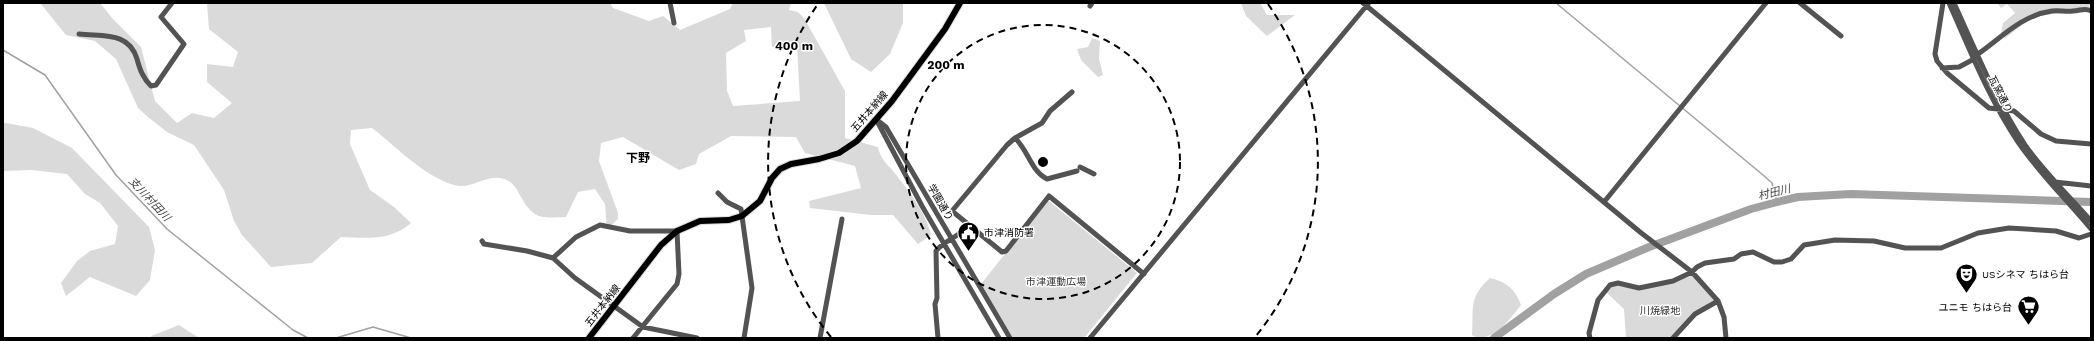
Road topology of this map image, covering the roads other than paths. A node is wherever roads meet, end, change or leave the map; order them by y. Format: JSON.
{"nodes":[{"id":1,"x":172,"y":3,"type":"edge"},
{"id":2,"x":670,"y":3,"type":"edge"},
{"id":3,"x":960,"y":3,"type":"edge"},
{"id":4,"x":1766,"y":3,"type":"edge"},
{"id":5,"x":1800,"y":3,"type":"edge"},
{"id":6,"x":1943,"y":3,"type":"edge"},
{"id":7,"x":1949,"y":3,"type":"edge"},
{"id":8,"x":1954,"y":3,"type":"edge"},
{"id":9,"x":1366,"y":4,"type":"edge"},
{"id":10,"x":2091,"y":11,"type":"edge"},
{"id":11,"x":674,"y":23,"type":"dead end"},
{"id":12,"x":79,"y":34,"type":"dead end"},
{"id":13,"x":1841,"y":36,"type":"dead end"},
{"id":14,"x":1978,"y":54,"type":"junction"},
{"id":15,"x":1974,"y":59,"type":"junction"},
{"id":16,"x":1942,"y":68,"type":"junction"},
{"id":17,"x":1072,"y":92,"type":"dead end"},
{"id":18,"x":1998,"y":110,"type":"junction"},
{"id":19,"x":2004,"y":110,"type":"junction"},
{"id":20,"x":877,"y":120,"type":"junction"},
{"id":21,"x":1015,"y":138,"type":"junction"},
{"id":22,"x":2091,"y":144,"type":"edge"},
{"id":23,"x":1094,"y":174,"type":"dead end"},
{"id":24,"x":2053,"y":184,"type":"junction"},
{"id":25,"x":2091,"y":186,"type":"edge"},
{"id":26,"x":718,"y":193,"type":"dead end"},
{"id":27,"x":1604,"y":202,"type":"junction"},
{"id":28,"x":742,"y":216,"type":"junction"},
{"id":29,"x":842,"y":218,"type":"dead end"},
{"id":30,"x":2091,"y":220,"type":"edge"},
{"id":31,"x":968,"y":226,"type":"junction"},
{"id":32,"x":2091,"y":229,"type":"edge"},
{"id":33,"x":677,"y":231,"type":"junction"},
{"id":34,"x":2091,"y":234,"type":"edge"},
{"id":35,"x":952,"y":240,"type":"junction"},
{"id":36,"x":482,"y":241,"type":"dead end"},
{"id":37,"x":944,"y":244,"type":"junction"},
{"id":38,"x":553,"y":258,"type":"junction"},
{"id":39,"x":970,"y":272,"type":"junction"},
{"id":40,"x":1692,"y":272,"type":"junction"},
{"id":41,"x":1144,"y":274,"type":"junction"},
{"id":42,"x":963,"y":276,"type":"junction"},
{"id":43,"x":1718,"y":301,"type":"junction"},
{"id":44,"x":615,"y":305,"type":"junction"},
{"id":45,"x":643,"y":327,"type":"junction"},
{"id":46,"x":589,"y":338,"type":"edge"},
{"id":47,"x":633,"y":338,"type":"edge"},
{"id":48,"x":697,"y":338,"type":"edge"},
{"id":49,"x":744,"y":338,"type":"edge"},
{"id":50,"x":820,"y":338,"type":"edge"},
{"id":51,"x":938,"y":338,"type":"edge"},
{"id":52,"x":999,"y":338,"type":"edge"},
{"id":53,"x":1010,"y":338,"type":"edge"},
{"id":54,"x":1090,"y":338,"type":"edge"},
{"id":55,"x":1590,"y":338,"type":"edge"},
{"id":56,"x":1673,"y":338,"type":"edge"},
{"id":57,"x":1726,"y":338,"type":"edge"}],
"edges":[{"from":1,"to":12,"type":"street"},
{"from":2,"to":11,"type":"street"},
{"from":3,"to":20,"type":"main road","name":"五井本納線"},
{"from":4,"to":27,"type":"street"},
{"from":5,"to":13,"type":"street"},
{"from":6,"to":16,"type":"street"},
{"from":7,"to":15,"type":"street","name":"瓦窯通り"},
{"from":8,"to":14,"type":"street","name":"瓦窯通り"},
{"from":9,"to":27,"type":"street"},
{"from":9,"to":41,"type":"street"},
{"from":10,"to":14,"type":"street"},
{"from":14,"to":19,"type":"street","name":"瓦窯通り"},
{"from":15,"to":16,"type":"street"},
{"from":15,"to":18,"type":"street","name":"瓦窯通り"},
{"from":16,"to":18,"type":"street"},
{"from":17,"to":21,"type":"street"},
{"from":18,"to":19,"type":"street"},
{"from":18,"to":24,"type":"street","name":"瓦窯通り"},
{"from":19,"to":22,"type":"street"},
{"from":19,"to":24,"type":"street","name":"瓦窯通り"},
{"from":20,"to":28,"type":"main road","name":"五井本納線"},
{"from":20,"to":35,"type":"street","name":"学園通り"},
{"from":20,"to":37,"type":"street"},
{"from":21,"to":23,"type":"street"},
{"from":21,"to":31,"type":"street"},
{"from":24,"to":25,"type":"street"},
{"from":24,"to":30,"type":"street"},
{"from":24,"to":32,"type":"street"},
{"from":26,"to":28,"type":"street"},
{"from":27,"to":40,"type":"street"},
{"from":28,"to":33,"type":"main road","name":"五井本納線"},
{"from":28,"to":49,"type":"street"},
{"from":29,"to":50,"type":"street"},
{"from":31,"to":35,"type":"street"},
{"from":31,"to":41,"type":"street"},
{"from":33,"to":38,"type":"street"},
{"from":33,"to":44,"type":"main road","name":"五井本納線"},
{"from":33,"to":45,"type":"street"},
{"from":34,"to":40,"type":"street"},
{"from":35,"to":37,"type":"street"},
{"from":35,"to":39,"type":"street","name":"学園通り"},
{"from":36,"to":38,"type":"street"},
{"from":37,"to":42,"type":"street"},
{"from":37,"to":51,"type":"street"},
{"from":38,"to":44,"type":"street"},
{"from":39,"to":42,"type":"street"},
{"from":39,"to":53,"type":"street","name":"学園通り"},
{"from":40,"to":43,"type":"street"},
{"from":40,"to":55,"type":"street"},
{"from":41,"to":54,"type":"street"},
{"from":42,"to":52,"type":"street"},
{"from":43,"to":56,"type":"street"},
{"from":43,"to":57,"type":"street"},
{"from":44,"to":45,"type":"street"},
{"from":44,"to":46,"type":"main road","name":"五井本納線"},
{"from":45,"to":47,"type":"street"},
{"from":45,"to":48,"type":"street"}]}
